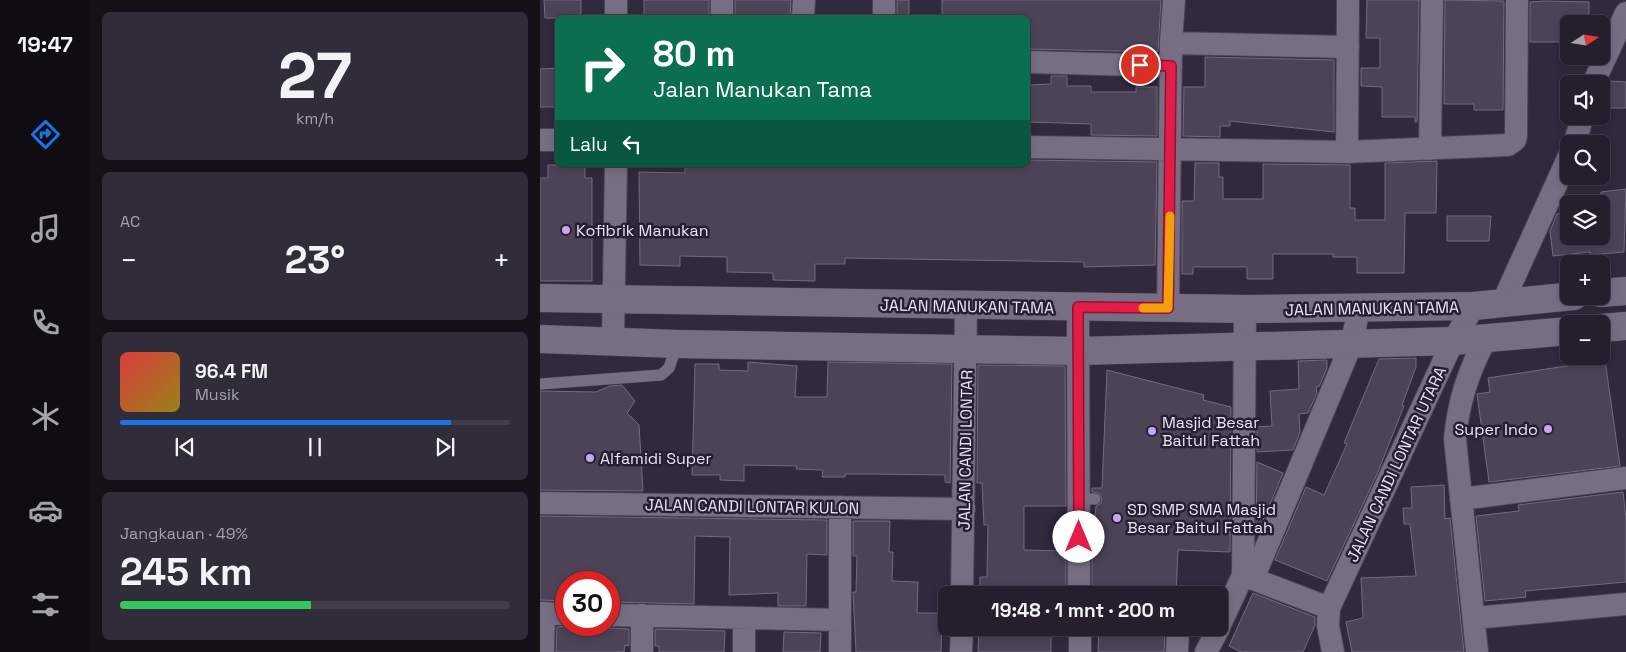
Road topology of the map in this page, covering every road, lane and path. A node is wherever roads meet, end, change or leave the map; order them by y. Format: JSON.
{"nodes":[{"id":1,"x":616,"y":0,"type":"edge"},
{"id":2,"x":722,"y":0,"type":"edge"},
{"id":3,"x":804,"y":0,"type":"edge"},
{"id":4,"x":884,"y":0,"type":"edge"},
{"id":5,"x":1174,"y":0,"type":"edge"},
{"id":6,"x":1348,"y":0,"type":"edge"},
{"id":7,"x":1432,"y":0,"type":"edge"},
{"id":8,"x":1517,"y":0,"type":"edge"},
{"id":9,"x":1626,"y":13,"type":"edge"},
{"id":10,"x":616,"y":15,"type":"edge"},
{"id":11,"x":722,"y":15,"type":"edge"},
{"id":12,"x":804,"y":15,"type":"edge"},
{"id":13,"x":884,"y":15,"type":"edge"},
{"id":14,"x":1171,"y":42,"type":"junction"},
{"id":15,"x":1348,"y":47,"type":"junction"},
{"id":16,"x":1030,"y":62,"type":"edge"},
{"id":17,"x":1171,"y":66,"type":"junction"},
{"id":18,"x":1597,"y":75,"type":"edge"},
{"id":19,"x":540,"y":140,"type":"edge"},
{"id":20,"x":555,"y":140,"type":"edge"},
{"id":21,"x":1030,"y":148,"type":"edge"},
{"id":22,"x":1430,"y":149,"type":"junction"},
{"id":23,"x":1170,"y":150,"type":"junction"},
{"id":24,"x":1347,"y":152,"type":"junction"},
{"id":25,"x":616,"y":167,"type":"edge"},
{"id":26,"x":1560,"y":176,"type":"edge"},
{"id":27,"x":1626,"y":291,"type":"edge"},
{"id":28,"x":1610,"y":292,"type":"edge"},
{"id":29,"x":540,"y":298,"type":"edge"},
{"id":30,"x":1560,"y":298,"type":"edge"},
{"id":31,"x":615,"y":300,"type":"junction"},
{"id":32,"x":1502,"y":304,"type":"junction"},
{"id":33,"x":966,"y":305,"type":"junction"},
{"id":34,"x":1474,"y":306,"type":"junction"},
{"id":35,"x":1078,"y":307,"type":"junction"},
{"id":36,"x":1168,"y":308,"type":"junction"},
{"id":37,"x":1245,"y":309,"type":"junction"},
{"id":38,"x":1359,"y":309,"type":"junction"},
{"id":39,"x":1626,"y":326,"type":"edge"},
{"id":40,"x":1610,"y":327,"type":"edge"},
{"id":41,"x":1560,"y":332,"type":"edge"},
{"id":42,"x":540,"y":339,"type":"edge"},
{"id":43,"x":1486,"y":339,"type":"junction"},
{"id":44,"x":613,"y":340,"type":"junction"},
{"id":45,"x":1453,"y":342,"type":"junction"},
{"id":46,"x":677,"y":344,"type":"junction"},
{"id":47,"x":1350,"y":345,"type":"junction"},
{"id":48,"x":967,"y":348,"type":"junction"},
{"id":49,"x":1246,"y":348,"type":"junction"},
{"id":50,"x":1080,"y":351,"type":"junction"},
{"id":51,"x":540,"y":384,"type":"edge"},
{"id":52,"x":1626,"y":478,"type":"edge"},
{"id":53,"x":1461,"y":499,"type":"junction"},
{"id":54,"x":540,"y":503,"type":"edge"},
{"id":55,"x":840,"y":507,"type":"junction"},
{"id":56,"x":964,"y":509,"type":"junction"},
{"id":57,"x":1248,"y":577,"type":"junction"},
{"id":58,"x":962,"y":586,"type":"edge"},
{"id":59,"x":1080,"y":586,"type":"edge"},
{"id":60,"x":1228,"y":597,"type":"edge"},
{"id":61,"x":1626,"y":604,"type":"edge"},
{"id":62,"x":550,"y":613,"type":"edge"},
{"id":63,"x":620,"y":614,"type":"edge"},
{"id":64,"x":642,"y":615,"type":"junction"},
{"id":65,"x":1328,"y":617,"type":"junction"},
{"id":66,"x":744,"y":618,"type":"junction"},
{"id":67,"x":1474,"y":618,"type":"junction"},
{"id":68,"x":840,"y":620,"type":"junction"},
{"id":69,"x":962,"y":636,"type":"edge"},
{"id":70,"x":1080,"y":636,"type":"edge"},
{"id":71,"x":1178,"y":636,"type":"edge"},
{"id":72,"x":1214,"y":636,"type":"edge"},
{"id":73,"x":543,"y":652,"type":"edge"},
{"id":74,"x":642,"y":652,"type":"edge"},
{"id":75,"x":744,"y":652,"type":"edge"},
{"id":76,"x":840,"y":652,"type":"edge"},
{"id":77,"x":961,"y":652,"type":"edge"},
{"id":78,"x":1080,"y":652,"type":"edge"},
{"id":79,"x":1177,"y":652,"type":"edge"},
{"id":80,"x":1206,"y":652,"type":"edge"},
{"id":81,"x":1316,"y":652,"type":"edge"},
{"id":82,"x":1333,"y":652,"type":"edge"},
{"id":83,"x":1477,"y":652,"type":"edge"}],
"edges":[{"from":1,"to":10,"type":"street"},
{"from":2,"to":11,"type":"street"},
{"from":3,"to":12,"type":"street"},
{"from":4,"to":13,"type":"street"},
{"from":5,"to":14,"type":"street"},
{"from":6,"to":15,"type":"street"},
{"from":7,"to":22,"type":"street"},
{"from":8,"to":22,"type":"street"},
{"from":9,"to":18,"type":"street"},
{"from":14,"to":15,"type":"street"},
{"from":14,"to":17,"type":"street"},
{"from":15,"to":24,"type":"street"},
{"from":16,"to":17,"type":"street"},
{"from":17,"to":23,"type":"street"},
{"from":19,"to":20,"type":"street"},
{"from":21,"to":23,"type":"street"},
{"from":22,"to":24,"type":"street"},
{"from":23,"to":24,"type":"street"},
{"from":23,"to":36,"type":"street"},
{"from":25,"to":31,"type":"street"},
{"from":26,"to":32,"type":"street"},
{"from":27,"to":28,"type":"street"},
{"from":29,"to":31,"type":"street","name":"JALAN MANUKAN TAMA"},
{"from":30,"to":32,"type":"street","name":"JALAN MANUKAN TAMA"},
{"from":31,"to":33,"type":"street","name":"JALAN MANUKAN TAMA"},
{"from":31,"to":44,"type":"street"},
{"from":32,"to":34,"type":"street","name":"JALAN MANUKAN TAMA"},
{"from":33,"to":35,"type":"street","name":"JALAN MANUKAN TAMA"},
{"from":33,"to":48,"type":"street","name":"JALAN CANDI LONTAR"},
{"from":34,"to":38,"type":"street","name":"JALAN MANUKAN TAMA"},
{"from":34,"to":45,"type":"street","name":"JALAN CANDI LONTAR UTARA"},
{"from":35,"to":36,"type":"street","name":"JALAN MANUKAN TAMA"},
{"from":35,"to":50,"type":"street"},
{"from":36,"to":37,"type":"street","name":"JALAN MANUKAN TAMA"},
{"from":37,"to":38,"type":"street","name":"JALAN MANUKAN TAMA"},
{"from":37,"to":49,"type":"street"},
{"from":38,"to":47,"type":"street"},
{"from":39,"to":40,"type":"street"},
{"from":41,"to":43,"type":"street"},
{"from":42,"to":44,"type":"street"},
{"from":43,"to":45,"type":"street"},
{"from":43,"to":53,"type":"street"},
{"from":44,"to":46,"type":"street"},
{"from":45,"to":47,"type":"street"},
{"from":45,"to":65,"type":"street","name":"JALAN CANDI LONTAR UTARA"},
{"from":46,"to":48,"type":"street"},
{"from":46,"to":51,"type":"lane"},
{"from":47,"to":49,"type":"street"},
{"from":47,"to":57,"type":"street"},
{"from":48,"to":50,"type":"street"},
{"from":48,"to":56,"type":"street","name":"JALAN CANDI LONTAR"},
{"from":49,"to":50,"type":"street"},
{"from":49,"to":57,"type":"street"},
{"from":50,"to":59,"type":"street"},
{"from":52,"to":53,"type":"street"},
{"from":53,"to":67,"type":"street"},
{"from":54,"to":55,"type":"street","name":"JALAN CANDI LONTAR KULON"},
{"from":55,"to":56,"type":"street","name":"JALAN CANDI LONTAR KULON"},
{"from":55,"to":68,"type":"street"},
{"from":56,"to":58,"type":"street","name":"JALAN CANDI LONTAR"},
{"from":57,"to":60,"type":"street"},
{"from":57,"to":65,"type":"street"},
{"from":61,"to":67,"type":"street"},
{"from":62,"to":73,"type":"street"},
{"from":63,"to":64,"type":"street"},
{"from":64,"to":66,"type":"street"},
{"from":64,"to":74,"type":"street"},
{"from":65,"to":81,"type":"street","name":"JALAN CANDI LONTAR UTARA"},
{"from":65,"to":82,"type":"street"},
{"from":66,"to":68,"type":"street"},
{"from":66,"to":75,"type":"street"},
{"from":67,"to":83,"type":"street"},
{"from":68,"to":76,"type":"street"},
{"from":69,"to":77,"type":"street"},
{"from":70,"to":78,"type":"street"},
{"from":71,"to":79,"type":"street"},
{"from":72,"to":80,"type":"street"}]}
